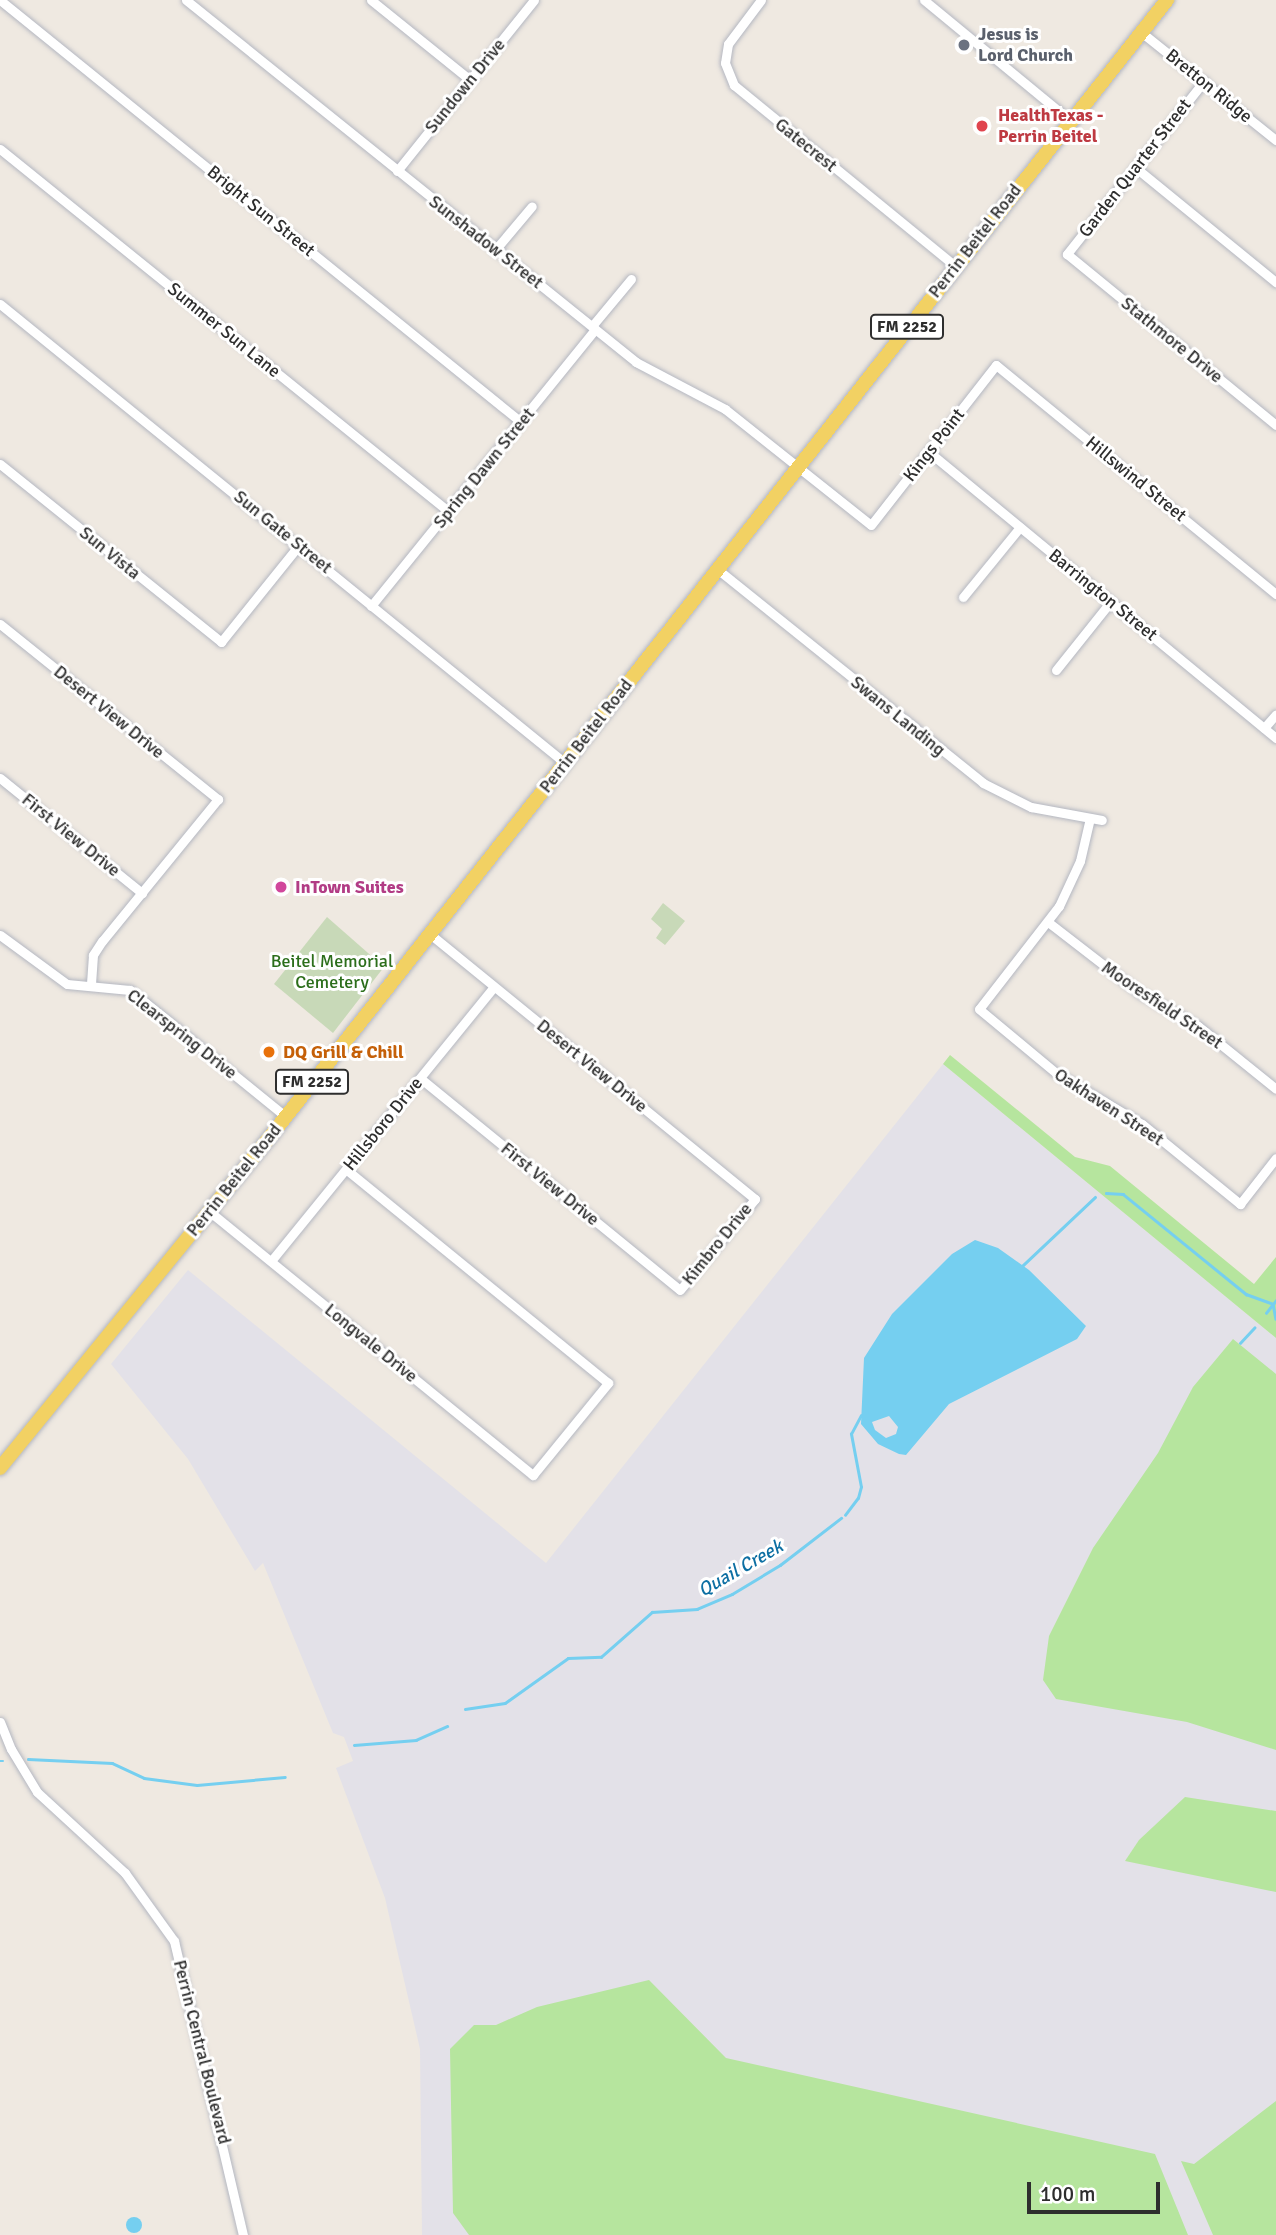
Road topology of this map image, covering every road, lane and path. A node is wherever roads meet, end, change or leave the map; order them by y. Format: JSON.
{"nodes":[{"id":1,"x":0,"y":0,"type":"edge"},
{"id":2,"x":186,"y":0,"type":"edge"},
{"id":3,"x":371,"y":0,"type":"edge"},
{"id":4,"x":534,"y":0,"type":"edge"},
{"id":5,"x":761,"y":0,"type":"edge"},
{"id":6,"x":924,"y":0,"type":"edge"},
{"id":7,"x":1167,"y":0,"type":"edge"},
{"id":8,"x":1141,"y":32,"type":"junction"},
{"id":9,"x":470,"y":80,"type":"junction"},
{"id":10,"x":1204,"y":81,"type":"junction"},
{"id":11,"x":1071,"y":121,"type":"junction"},
{"id":12,"x":1276,"y":141,"type":"edge"},
{"id":13,"x":0,"y":149,"type":"edge"},
{"id":14,"x":1136,"y":168,"type":"junction"},
{"id":15,"x":397,"y":171,"type":"junction"},
{"id":16,"x":532,"y":206,"type":"dead end"},
{"id":17,"x":495,"y":250,"type":"junction"},
{"id":18,"x":1067,"y":254,"type":"joint"},
{"id":19,"x":955,"y":266,"type":"junction"},
{"id":20,"x":631,"y":279,"type":"dead end"},
{"id":21,"x":1276,"y":282,"type":"edge"},
{"id":22,"x":0,"y":304,"type":"edge"},
{"id":23,"x":594,"y":328,"type":"junction"},
{"id":24,"x":996,"y":365,"type":"joint"},
{"id":25,"x":522,"y":422,"type":"junction"},
{"id":26,"x":1276,"y":425,"type":"edge"},
{"id":27,"x":929,"y":452,"type":"junction"},
{"id":28,"x":0,"y":464,"type":"edge"},
{"id":29,"x":797,"y":467,"type":"junction"},
{"id":30,"x":448,"y":511,"type":"junction"},
{"id":31,"x":871,"y":525,"type":"joint"},
{"id":32,"x":1020,"y":527,"type":"junction"},
{"id":33,"x":299,"y":545,"type":"junction"},
{"id":34,"x":716,"y":568,"type":"junction"},
{"id":35,"x":1276,"y":594,"type":"edge"},
{"id":36,"x":963,"y":597,"type":"dead end"},
{"id":37,"x":1111,"y":601,"type":"junction"},
{"id":38,"x":371,"y":606,"type":"junction"},
{"id":39,"x":0,"y":624,"type":"edge"},
{"id":40,"x":1056,"y":670,"type":"dead end"},
{"id":41,"x":1276,"y":714,"type":"edge"},
{"id":42,"x":1265,"y":729,"type":"junction"},
{"id":43,"x":1276,"y":738,"type":"edge"},
{"id":44,"x":565,"y":763,"type":"junction"},
{"id":45,"x":0,"y":778,"type":"edge"},
{"id":46,"x":1090,"y":818,"type":"junction"},
{"id":47,"x":1102,"y":820,"type":"dead end"},
{"id":48,"x":142,"y":893,"type":"junction"},
{"id":49,"x":1048,"y":922,"type":"junction"},
{"id":50,"x":430,"y":934,"type":"junction"},
{"id":51,"x":0,"y":935,"type":"edge"},
{"id":52,"x":91,"y":985,"type":"junction"},
{"id":53,"x":494,"y":987,"type":"junction"},
{"id":54,"x":420,"y":1079,"type":"junction"},
{"id":55,"x":1276,"y":1089,"type":"edge"},
{"id":56,"x":285,"y":1116,"type":"junction"},
{"id":57,"x":1276,"y":1158,"type":"edge"},
{"id":58,"x":345,"y":1170,"type":"junction"},
{"id":59,"x":755,"y":1199,"type":"joint"},
{"id":60,"x":209,"y":1211,"type":"junction"},
{"id":61,"x":271,"y":1261,"type":"junction"},
{"id":62,"x":680,"y":1290,"type":"joint"},
{"id":63,"x":0,"y":1468,"type":"edge"},
{"id":64,"x":0,"y":1721,"type":"edge"},
{"id":65,"x":243,"y":2235,"type":"edge"}],
"edges":[{"from":1,"to":25,"type":"street","name":"Bright Sun Street"},
{"from":2,"to":15,"type":"street","name":"Sunshadow Street"},
{"from":3,"to":9,"type":"street"},
{"from":4,"to":9,"type":"street","name":"Sundown Drive"},
{"from":5,"to":19,"type":"street","name":"Gatecrest"},
{"from":6,"to":11,"type":"street"},
{"from":7,"to":8,"type":"main road","name":"Perrin Beitel Road","number":"FM 2252"},
{"from":8,"to":10,"type":"street","name":"Bretton Ridge"},
{"from":8,"to":11,"type":"main road","name":"Perrin Beitel Road","number":"FM 2252"},
{"from":9,"to":15,"type":"street","name":"Sundown Drive"},
{"from":10,"to":12,"type":"street","name":"Bretton Ridge"},
{"from":10,"to":14,"type":"street","name":"Garden Quarter Street"},
{"from":11,"to":19,"type":"main road","name":"Perrin Beitel Road","number":"FM 2252"},
{"from":13,"to":30,"type":"street","name":"Summer Sun Lane"},
{"from":14,"to":18,"type":"street","name":"Garden Quarter Street"},
{"from":14,"to":21,"type":"street"},
{"from":15,"to":17,"type":"street","name":"Sunshadow Street"},
{"from":16,"to":17,"type":"street"},
{"from":17,"to":23,"type":"street","name":"Sunshadow Street"},
{"from":18,"to":26,"type":"street","name":"Stathmore Drive"},
{"from":19,"to":29,"type":"main road","name":"Perrin Beitel Road","number":"FM 2252"},
{"from":20,"to":23,"type":"street","name":"Spring Dawn Street"},
{"from":22,"to":33,"type":"street","name":"Sun Gate Street"},
{"from":23,"to":25,"type":"street","name":"Spring Dawn Street"},
{"from":23,"to":29,"type":"street","name":"Sunshadow Street"},
{"from":24,"to":27,"type":"street","name":"Kings Point"},
{"from":24,"to":35,"type":"street","name":"Hillswind Street"},
{"from":25,"to":30,"type":"street","name":"Spring Dawn Street"},
{"from":27,"to":31,"type":"street","name":"Kings Point"},
{"from":27,"to":32,"type":"street","name":"Barrington Street"},
{"from":28,"to":33,"type":"street","name":"Sun Vista"},
{"from":29,"to":31,"type":"street","name":"Sunshadow Street"},
{"from":29,"to":34,"type":"main road","name":"Perrin Beitel Road","number":"FM 2252"},
{"from":30,"to":38,"type":"street","name":"Spring Dawn Street"},
{"from":32,"to":36,"type":"street"},
{"from":32,"to":37,"type":"street","name":"Barrington Street"},
{"from":33,"to":38,"type":"street","name":"Sun Gate Street"},
{"from":34,"to":44,"type":"main road","name":"Perrin Beitel Road","number":"FM 2252"},
{"from":34,"to":46,"type":"street","name":"Swans Landing"},
{"from":37,"to":40,"type":"street"},
{"from":37,"to":42,"type":"street","name":"Barrington Street"},
{"from":38,"to":44,"type":"street","name":"Sun Gate Street"},
{"from":39,"to":48,"type":"street","name":"Desert View Drive"},
{"from":41,"to":42,"type":"street"},
{"from":42,"to":43,"type":"street","name":"Barrington Street"},
{"from":44,"to":50,"type":"main road","name":"Perrin Beitel Road","number":"FM 2252"},
{"from":45,"to":48,"type":"street","name":"First View Drive"},
{"from":46,"to":47,"type":"street","name":"Swans Landing"},
{"from":46,"to":49,"type":"street"},
{"from":48,"to":52,"type":"street"},
{"from":49,"to":55,"type":"street","name":"Mooresfield Street"},
{"from":49,"to":57,"type":"street","name":"Oakhaven Street"},
{"from":50,"to":53,"type":"street","name":"Desert View Drive"},
{"from":50,"to":56,"type":"main road","name":"Perrin Beitel Road","number":"FM 2252"},
{"from":51,"to":52,"type":"street","name":"Clearspring Drive"},
{"from":52,"to":56,"type":"street","name":"Clearspring Drive"},
{"from":53,"to":54,"type":"street","name":"Hillsboro Drive"},
{"from":53,"to":59,"type":"street","name":"Desert View Drive"},
{"from":54,"to":58,"type":"street","name":"Hillsboro Drive"},
{"from":54,"to":62,"type":"street","name":"First View Drive"},
{"from":56,"to":60,"type":"main road","name":"Perrin Beitel Road","number":"FM 2252"},
{"from":58,"to":61,"type":"street","name":"Hillsboro Drive"},
{"from":58,"to":61,"type":"street","name":"Longvale Drive"},
{"from":59,"to":62,"type":"street","name":"Kimbro Drive"},
{"from":60,"to":61,"type":"street","name":"Longvale Drive"},
{"from":60,"to":63,"type":"main road","name":"Perrin Beitel Road","number":"FM 2252"},
{"from":64,"to":65,"type":"street","name":"Perrin Central Boulevard"}]}
